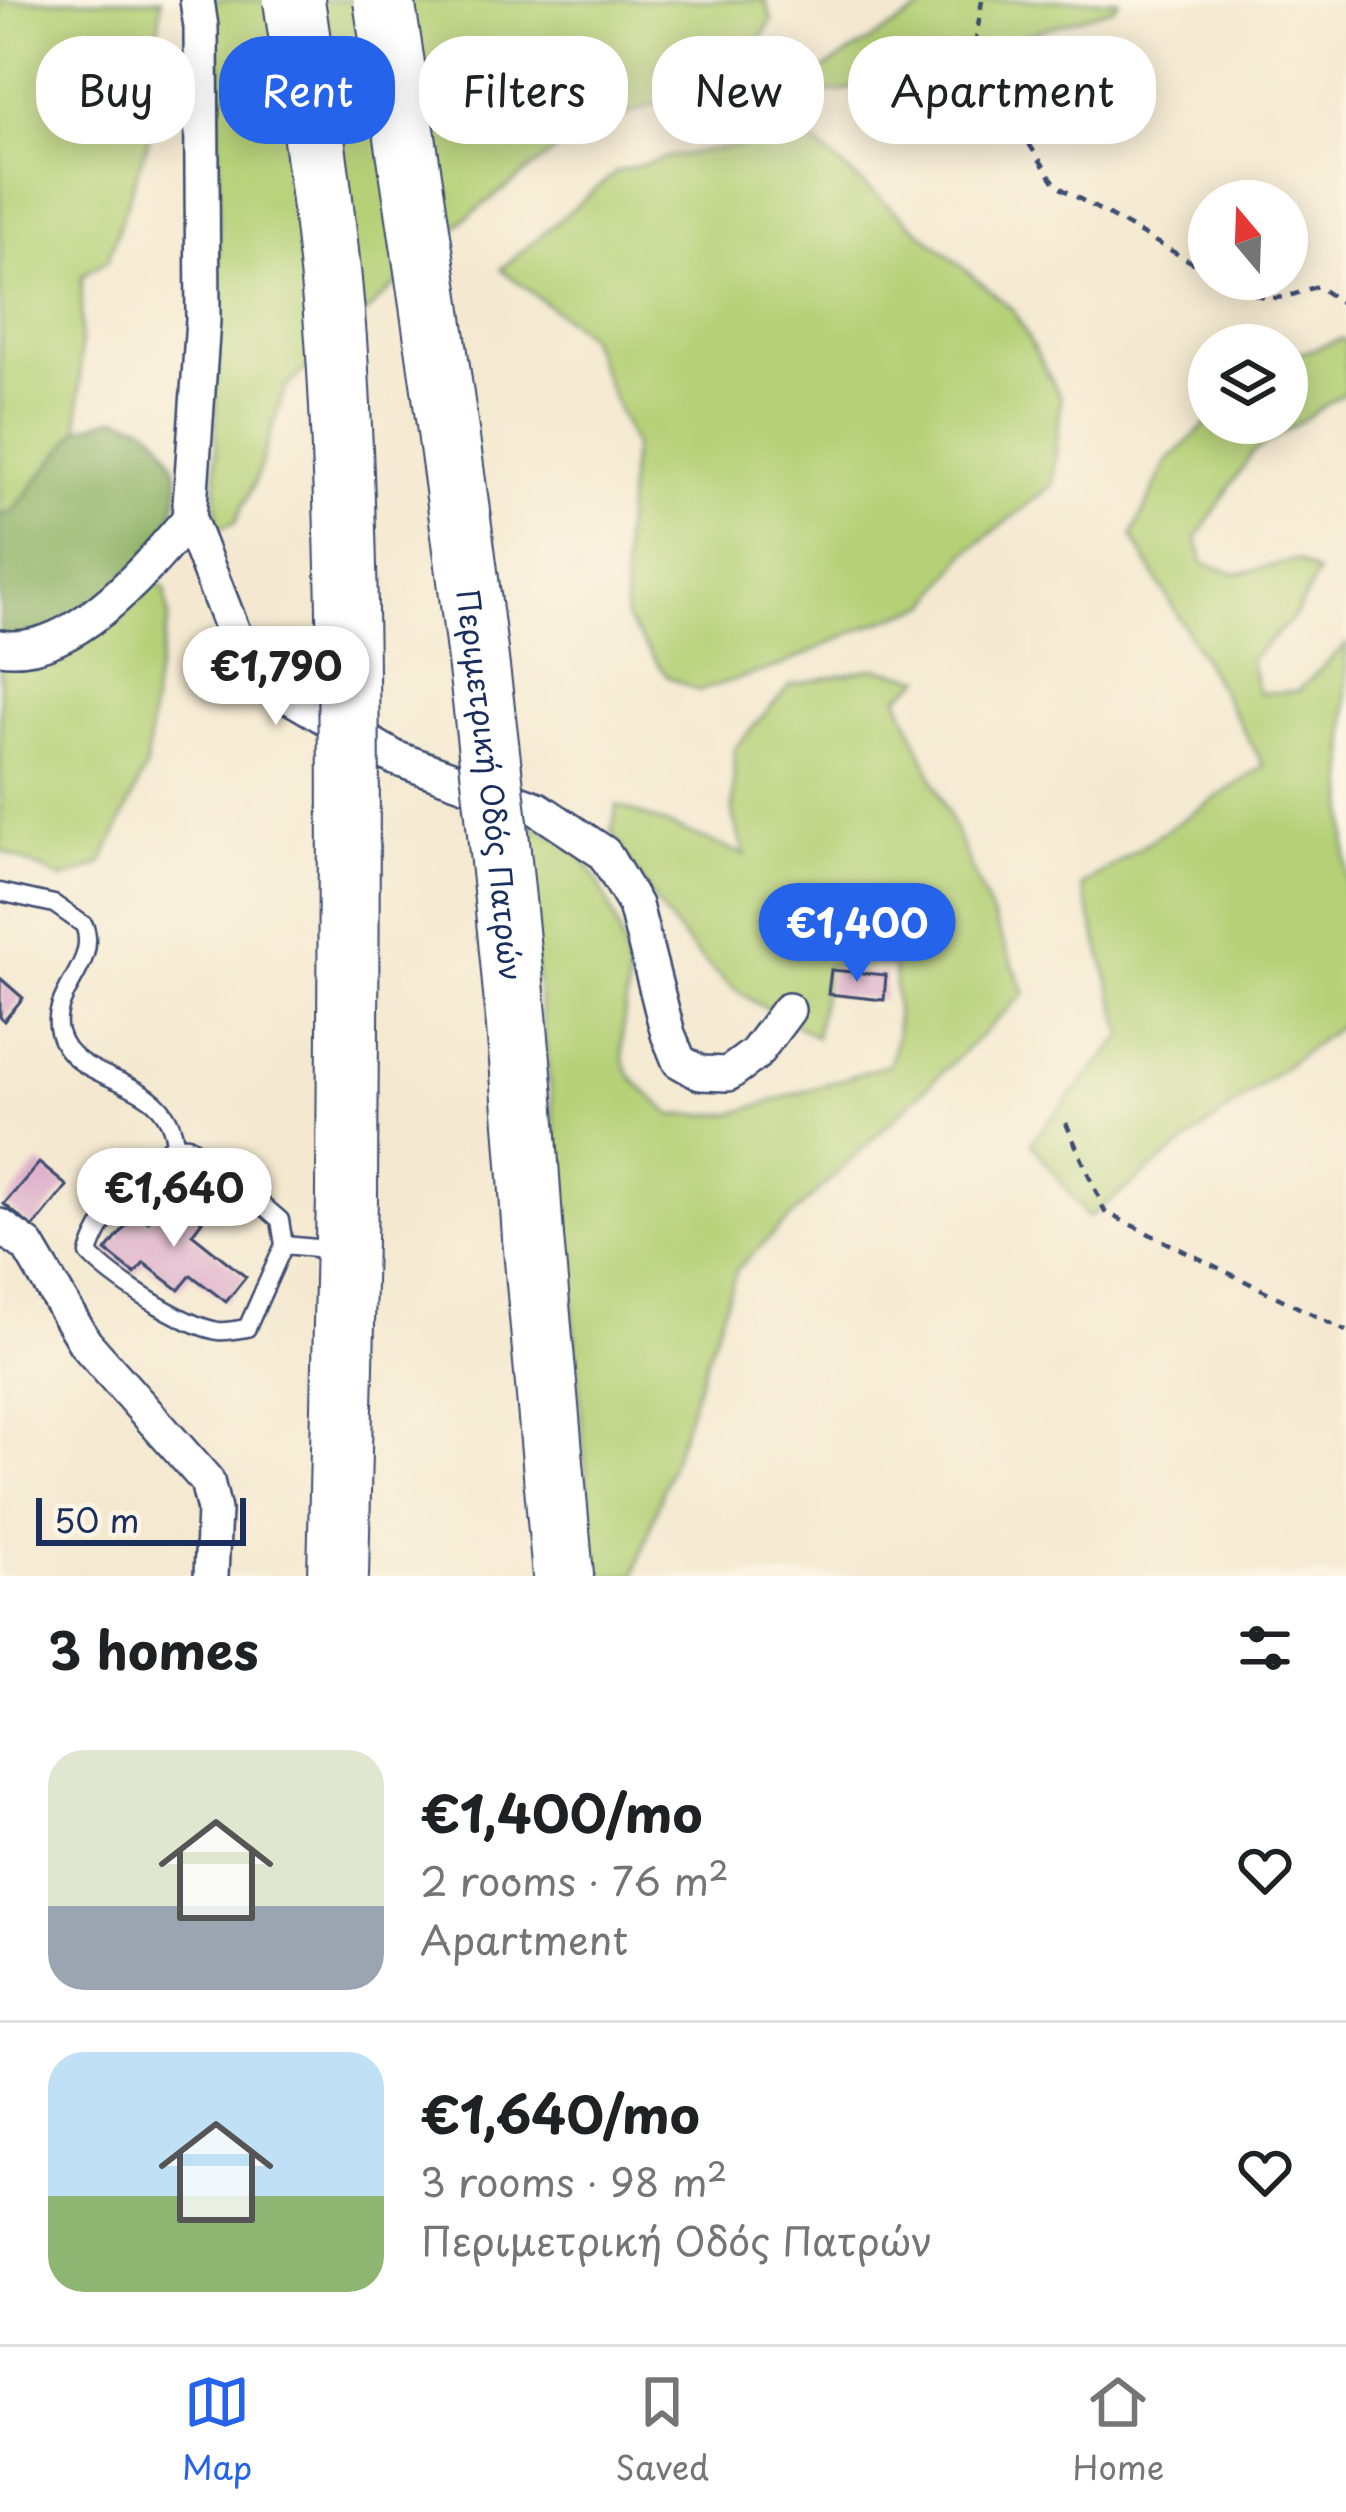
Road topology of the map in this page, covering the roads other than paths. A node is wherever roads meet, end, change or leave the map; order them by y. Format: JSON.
{"nodes":[{"id":1,"x":197,"y":0,"type":"edge"},
{"id":2,"x":295,"y":0,"type":"edge"},
{"id":3,"x":384,"y":0,"type":"edge"},
{"id":4,"x":189,"y":519,"type":"junction"},
{"id":5,"x":0,"y":647,"type":"edge"},
{"id":6,"x":0,"y":892,"type":"edge"},
{"id":7,"x":788,"y":1010,"type":"dead end"},
{"id":8,"x":175,"y":1145,"type":"junction"},
{"id":9,"x":345,"y":1224,"type":"junction"},
{"id":10,"x":0,"y":1226,"type":"edge"},
{"id":11,"x":284,"y":1245,"type":"junction"},
{"id":12,"x":211,"y":1576,"type":"edge"},
{"id":13,"x":338,"y":1576,"type":"edge"},
{"id":14,"x":563,"y":1576,"type":"edge"}],
"edges":[{"from":1,"to":4,"type":"street"},
{"from":2,"to":9,"type":"highway","bridge":true},
{"from":3,"to":14,"type":"highway","name":"Περιμετρική Οδός Πατρών","bridge":true},
{"from":4,"to":5,"type":"street"},
{"from":4,"to":7,"type":"street"},
{"from":6,"to":8,"type":"lane"},
{"from":8,"to":11,"type":"lane"},
{"from":8,"to":11,"type":"lane"},
{"from":9,"to":11,"type":"lane"},
{"from":9,"to":13,"type":"highway"},
{"from":10,"to":12,"type":"street"}]}
